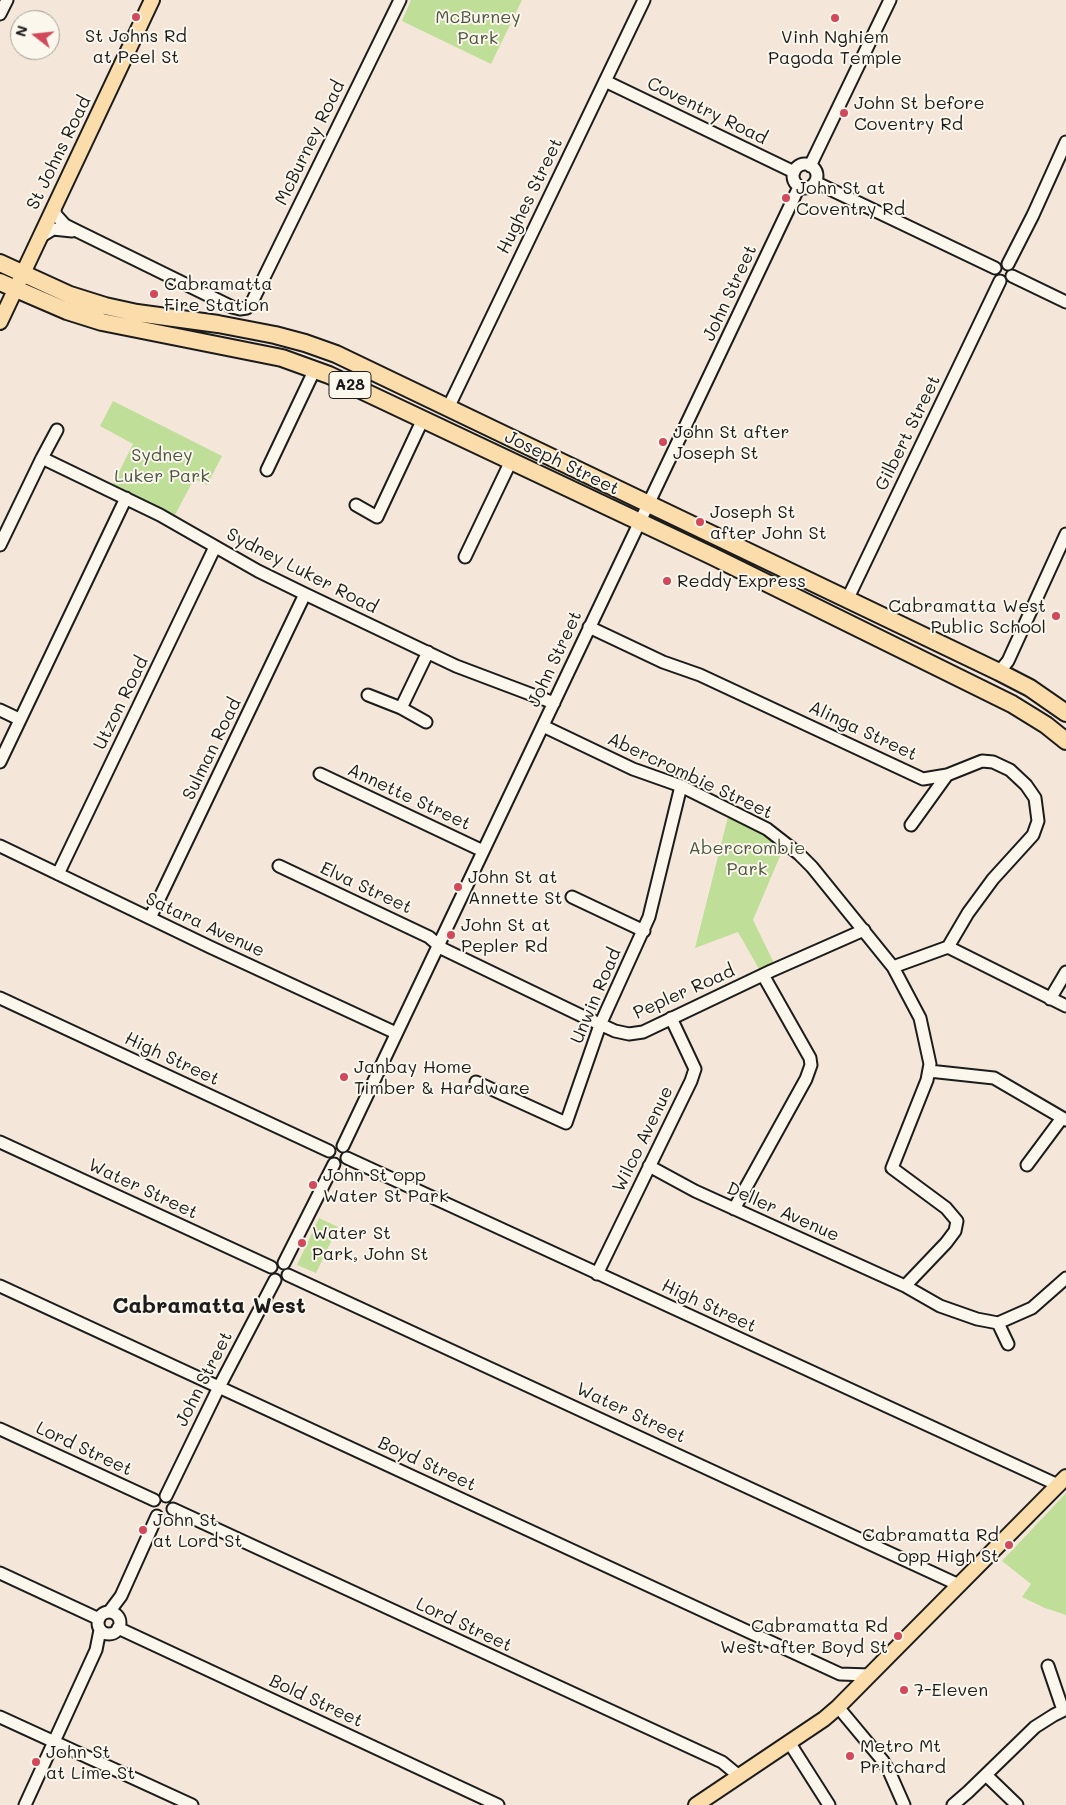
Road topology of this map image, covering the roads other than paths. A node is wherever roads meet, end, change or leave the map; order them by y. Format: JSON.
{"nodes":[{"id":1,"x":7,"y":0,"type":"edge"},
{"id":2,"x":152,"y":0,"type":"edge"},
{"id":3,"x":400,"y":0,"type":"edge"},
{"id":4,"x":644,"y":0,"type":"edge"},
{"id":5,"x":890,"y":0,"type":"edge"},
{"id":6,"x":0,"y":14,"type":"edge"},
{"id":7,"x":605,"y":81,"type":"junction"},
{"id":8,"x":1066,"y":142,"type":"edge"},
{"id":9,"x":810,"y":166,"type":"junction"},
{"id":10,"x":794,"y":172,"type":"junction"},
{"id":11,"x":815,"y":182,"type":"junction"},
{"id":12,"x":799,"y":187,"type":"junction"},
{"id":13,"x":54,"y":208,"type":"junction"},
{"id":14,"x":77,"y":232,"type":"junction"},
{"id":15,"x":40,"y":238,"type":"junction"},
{"id":16,"x":0,"y":263,"type":"edge"},
{"id":17,"x":1008,"y":264,"type":"junction"},
{"id":18,"x":995,"y":268,"type":"junction"},
{"id":19,"x":23,"y":274,"type":"junction"},
{"id":20,"x":1012,"y":276,"type":"junction"},
{"id":21,"x":1000,"y":281,"type":"junction"},
{"id":22,"x":0,"y":282,"type":"edge"},
{"id":23,"x":15,"y":290,"type":"junction"},
{"id":24,"x":1066,"y":302,"type":"edge"},
{"id":25,"x":0,"y":322,"type":"edge"},
{"id":26,"x":314,"y":369,"type":"junction"},
{"id":27,"x":448,"y":408,"type":"junction"},
{"id":28,"x":423,"y":419,"type":"junction"},
{"id":29,"x":57,"y":430,"type":"dead end"},
{"id":30,"x":42,"y":458,"type":"junction"},
{"id":31,"x":511,"y":461,"type":"junction"},
{"id":32,"x":267,"y":470,"type":"dead end"},
{"id":33,"x":126,"y":498,"type":"junction"},
{"id":34,"x":356,"y":505,"type":"dead end"},
{"id":35,"x":647,"y":505,"type":"junction"},
{"id":36,"x":638,"y":522,"type":"junction"},
{"id":37,"x":1066,"y":534,"type":"edge"},
{"id":38,"x":0,"y":545,"type":"edge"},
{"id":39,"x":215,"y":548,"type":"junction"},
{"id":40,"x":466,"y":557,"type":"dead end"},
{"id":41,"x":305,"y":594,"type":"junction"},
{"id":42,"x":847,"y":600,"type":"junction"},
{"id":43,"x":589,"y":627,"type":"junction"},
{"id":44,"x":428,"y":652,"type":"junction"},
{"id":45,"x":998,"y":672,"type":"junction"},
{"id":46,"x":368,"y":695,"type":"dead end"},
{"id":47,"x":554,"y":703,"type":"junction"},
{"id":48,"x":401,"y":708,"type":"junction"},
{"id":49,"x":0,"y":710,"type":"edge"},
{"id":50,"x":1066,"y":713,"type":"edge"},
{"id":51,"x":19,"y":719,"type":"junction"},
{"id":52,"x":426,"y":722,"type":"dead end"},
{"id":53,"x":543,"y":726,"type":"junction"},
{"id":54,"x":1066,"y":741,"type":"edge"},
{"id":55,"x":0,"y":762,"type":"edge"},
{"id":56,"x":320,"y":774,"type":"dead end"},
{"id":57,"x":947,"y":775,"type":"junction"},
{"id":58,"x":681,"y":786,"type":"junction"},
{"id":59,"x":911,"y":825,"type":"dead end"},
{"id":60,"x":0,"y":846,"type":"edge"},
{"id":61,"x":483,"y":851,"type":"junction"},
{"id":62,"x":279,"y":866,"type":"dead end"},
{"id":63,"x":58,"y":874,"type":"junction"},
{"id":64,"x":572,"y":897,"type":"dead end"},
{"id":65,"x":150,"y":918,"type":"junction"},
{"id":66,"x":864,"y":930,"type":"junction"},
{"id":67,"x":644,"y":931,"type":"junction"},
{"id":68,"x":438,"y":944,"type":"junction"},
{"id":69,"x":948,"y":947,"type":"junction"},
{"id":70,"x":893,"y":967,"type":"junction"},
{"id":71,"x":1066,"y":972,"type":"edge"},
{"id":72,"x":763,"y":975,"type":"junction"},
{"id":73,"x":0,"y":998,"type":"edge"},
{"id":74,"x":1050,"y":999,"type":"junction"},
{"id":75,"x":1066,"y":1006,"type":"edge"},
{"id":76,"x":671,"y":1018,"type":"junction"},
{"id":77,"x":600,"y":1025,"type":"junction"},
{"id":78,"x":396,"y":1033,"type":"junction"},
{"id":79,"x":929,"y":1071,"type":"junction"},
{"id":80,"x":476,"y":1082,"type":"dead end"},
{"id":81,"x":1064,"y":1119,"type":"edge"},
{"id":82,"x":0,"y":1142,"type":"edge"},
{"id":83,"x":343,"y":1146,"type":"junction"},
{"id":84,"x":329,"y":1151,"type":"junction"},
{"id":85,"x":347,"y":1158,"type":"junction"},
{"id":86,"x":334,"y":1164,"type":"junction"},
{"id":87,"x":1027,"y":1165,"type":"dead end"},
{"id":88,"x":649,"y":1166,"type":"junction"},
{"id":89,"x":734,"y":1209,"type":"junction"},
{"id":90,"x":284,"y":1263,"type":"junction"},
{"id":91,"x":271,"y":1267,"type":"junction"},
{"id":92,"x":597,"y":1274,"type":"junction"},
{"id":93,"x":288,"y":1275,"type":"junction"},
{"id":94,"x":1066,"y":1278,"type":"edge"},
{"id":95,"x":275,"y":1280,"type":"junction"},
{"id":96,"x":0,"y":1286,"type":"edge"},
{"id":97,"x":904,"y":1286,"type":"junction"},
{"id":98,"x":998,"y":1322,"type":"junction"},
{"id":99,"x":1008,"y":1344,"type":"dead end"},
{"id":100,"x":219,"y":1387,"type":"junction"},
{"id":101,"x":0,"y":1429,"type":"edge"},
{"id":102,"x":1062,"y":1481,"type":"edge"},
{"id":103,"x":166,"y":1496,"type":"junction"},
{"id":104,"x":154,"y":1500,"type":"junction"},
{"id":105,"x":173,"y":1510,"type":"junction"},
{"id":106,"x":157,"y":1516,"type":"junction"},
{"id":107,"x":0,"y":1573,"type":"edge"},
{"id":108,"x":958,"y":1586,"type":"junction"},
{"id":109,"x":109,"y":1623,"type":"junction"},
{"id":110,"x":1048,"y":1666,"type":"dead end"},
{"id":111,"x":840,"y":1674,"type":"junction"},
{"id":112,"x":870,"y":1674,"type":"junction"},
{"id":113,"x":849,"y":1696,"type":"junction"},
{"id":114,"x":838,"y":1707,"type":"junction"},
{"id":115,"x":1064,"y":1710,"type":"edge"},
{"id":116,"x":0,"y":1716,"type":"edge"},
{"id":117,"x":55,"y":1742,"type":"junction"},
{"id":118,"x":789,"y":1742,"type":"junction"},
{"id":119,"x":986,"y":1775,"type":"junction"},
{"id":120,"x":739,"y":1776,"type":"junction"},
{"id":121,"x":25,"y":1805,"type":"edge"},
{"id":122,"x":192,"y":1805,"type":"edge"},
{"id":123,"x":498,"y":1805,"type":"edge"},
{"id":124,"x":696,"y":1805,"type":"edge"},
{"id":125,"x":828,"y":1805,"type":"edge"},
{"id":126,"x":904,"y":1805,"type":"edge"},
{"id":127,"x":952,"y":1805,"type":"edge"},
{"id":128,"x":1017,"y":1805,"type":"edge"}],
"edges":[{"from":1,"to":6,"type":"street"},
{"from":2,"to":13,"type":"main road","name":"St Johns Road"},
{"from":3,"to":14,"type":"street","name":"McBurney Road"},
{"from":4,"to":7,"type":"street","name":"Hughes Street"},
{"from":5,"to":9,"type":"street"},
{"from":7,"to":10,"type":"street","name":"Coventry Road"},
{"from":7,"to":27,"type":"street","name":"Hughes Street"},
{"from":8,"to":17,"type":"street"},
{"from":9,"to":10,"type":"street"},
{"from":9,"to":11,"type":"street"},
{"from":10,"to":12,"type":"street"},
{"from":11,"to":12,"type":"street"},
{"from":11,"to":18,"type":"street"},
{"from":12,"to":35,"type":"street","name":"John Street"},
{"from":13,"to":14,"type":"street"},
{"from":13,"to":15,"type":"main road","name":"St Johns Road"},
{"from":14,"to":15,"type":"street"},
{"from":15,"to":19,"type":"main road","name":"St Johns Road"},
{"from":16,"to":19,"type":"highway","number":"A28"},
{"from":17,"to":18,"type":"street"},
{"from":17,"to":20,"type":"street"},
{"from":18,"to":21,"type":"street"},
{"from":19,"to":23,"type":"main road","name":"St Johns Road"},
{"from":19,"to":27,"type":"highway","name":"Joseph Street","number":"A28"},
{"from":20,"to":21,"type":"street"},
{"from":20,"to":24,"type":"street"},
{"from":21,"to":42,"type":"street","name":"Gilbert Street"},
{"from":22,"to":23,"type":"highway","number":"A28"},
{"from":23,"to":25,"type":"main road","name":"St Johns Road"},
{"from":23,"to":26,"type":"highway","name":"Joseph Street","number":"A28"},
{"from":26,"to":28,"type":"highway","name":"Joseph Street","number":"A28"},
{"from":26,"to":32,"type":"street"},
{"from":27,"to":35,"type":"highway","name":"Joseph Street","number":"A28"},
{"from":28,"to":31,"type":"highway","name":"Joseph Street","number":"A28"},
{"from":28,"to":34,"type":"street"},
{"from":29,"to":30,"type":"street"},
{"from":30,"to":33,"type":"street","name":"Sydney Luker Road"},
{"from":30,"to":38,"type":"street"},
{"from":31,"to":36,"type":"highway","name":"Joseph Street","number":"A28"},
{"from":31,"to":40,"type":"street"},
{"from":33,"to":39,"type":"street","name":"Sydney Luker Road"},
{"from":33,"to":51,"type":"street"},
{"from":35,"to":36,"type":"street","name":"John Street"},
{"from":35,"to":42,"type":"highway","name":"Joseph Street","number":"A28"},
{"from":36,"to":43,"type":"street","name":"John Street"},
{"from":36,"to":54,"type":"highway","name":"Joseph Street","number":"A28"},
{"from":37,"to":45,"type":"street"},
{"from":39,"to":41,"type":"street","name":"Sydney Luker Road"},
{"from":39,"to":63,"type":"street","name":"Utzon Road"},
{"from":41,"to":44,"type":"street","name":"Sydney Luker Road"},
{"from":41,"to":65,"type":"street","name":"Sulman Road"},
{"from":42,"to":45,"type":"highway","name":"Joseph Street","number":"A28"},
{"from":43,"to":47,"type":"street","name":"John Street"},
{"from":43,"to":57,"type":"street","name":"Alinga Street"},
{"from":44,"to":47,"type":"street","name":"Sydney Luker Road"},
{"from":44,"to":48,"type":"street"},
{"from":45,"to":50,"type":"highway","name":"Joseph Street","number":"A28"},
{"from":46,"to":48,"type":"street"},
{"from":47,"to":53,"type":"street","name":"John Street"},
{"from":48,"to":52,"type":"street"},
{"from":49,"to":51,"type":"street"},
{"from":51,"to":55,"type":"street"},
{"from":53,"to":58,"type":"street","name":"Abercrombie Street"},
{"from":53,"to":61,"type":"street","name":"John Street"},
{"from":56,"to":61,"type":"street","name":"Annette Street"},
{"from":57,"to":59,"type":"street"},
{"from":57,"to":69,"type":"street","name":"Alinga Street"},
{"from":58,"to":66,"type":"street","name":"Abercrombie Street"},
{"from":58,"to":67,"type":"street","name":"Unwin Road"},
{"from":60,"to":63,"type":"street","name":"Satara Avenue"},
{"from":61,"to":68,"type":"street","name":"John Street"},
{"from":62,"to":68,"type":"street","name":"Elva Street"},
{"from":63,"to":65,"type":"street","name":"Satara Avenue"},
{"from":64,"to":67,"type":"street"},
{"from":65,"to":78,"type":"street","name":"Satara Avenue"},
{"from":66,"to":70,"type":"street","name":"Abercrombie Street"},
{"from":66,"to":72,"type":"street","name":"Pepler Road"},
{"from":67,"to":77,"type":"street","name":"Unwin Road"},
{"from":68,"to":77,"type":"street","name":"Pepler Road"},
{"from":68,"to":78,"type":"street","name":"John Street"},
{"from":69,"to":70,"type":"street"},
{"from":69,"to":74,"type":"street"},
{"from":70,"to":79,"type":"street","name":"Abercrombie Street"},
{"from":71,"to":74,"type":"street"},
{"from":72,"to":76,"type":"street","name":"Pepler Road"},
{"from":72,"to":89,"type":"street"},
{"from":73,"to":84,"type":"street","name":"High Street"},
{"from":74,"to":75,"type":"street"},
{"from":76,"to":77,"type":"street","name":"Pepler Road"},
{"from":76,"to":88,"type":"street","name":"Wilco Avenue"},
{"from":77,"to":80,"type":"street","name":"Unwin Road"},
{"from":78,"to":83,"type":"street","name":"John Street"},
{"from":79,"to":81,"type":"street"},
{"from":79,"to":97,"type":"street","name":"Abercrombie Street"},
{"from":81,"to":87,"type":"street"},
{"from":82,"to":91,"type":"street","name":"Water Street"},
{"from":83,"to":84,"type":"street"},
{"from":83,"to":85,"type":"street"},
{"from":84,"to":86,"type":"street"},
{"from":85,"to":86,"type":"street"},
{"from":85,"to":92,"type":"street","name":"High Street"},
{"from":86,"to":90,"type":"street"},
{"from":88,"to":89,"type":"street","name":"Deller Avenue"},
{"from":88,"to":92,"type":"street","name":"Wilco Avenue"},
{"from":89,"to":97,"type":"street","name":"Deller Avenue"},
{"from":90,"to":91,"type":"street"},
{"from":90,"to":93,"type":"street"},
{"from":91,"to":95,"type":"street"},
{"from":92,"to":102,"type":"street","name":"High Street"},
{"from":93,"to":95,"type":"street"},
{"from":93,"to":108,"type":"street","name":"Water Street"},
{"from":94,"to":98,"type":"street"},
{"from":95,"to":100,"type":"street","name":"John Street"},
{"from":96,"to":100,"type":"street","name":"Boyd Street"},
{"from":97,"to":98,"type":"street","name":"Deller Avenue"},
{"from":98,"to":99,"type":"street"},
{"from":100,"to":103,"type":"street","name":"John Street"},
{"from":100,"to":111,"type":"street","name":"Boyd Street"},
{"from":101,"to":104,"type":"street","name":"Lord Street"},
{"from":102,"to":108,"type":"main road"},
{"from":103,"to":104,"type":"street"},
{"from":103,"to":105,"type":"street"},
{"from":104,"to":106,"type":"street"},
{"from":105,"to":106,"type":"street"},
{"from":105,"to":120,"type":"street","name":"Lord Street"},
{"from":106,"to":109,"type":"street"},
{"from":107,"to":109,"type":"street","name":"Bold Street"},
{"from":108,"to":112,"type":"main road"},
{"from":109,"to":117,"type":"street"},
{"from":109,"to":123,"type":"street","name":"Bold Street"},
{"from":110,"to":115,"type":"street"},
{"from":111,"to":112,"type":"street","name":"Boyd Street"},
{"from":111,"to":113,"type":"street"},
{"from":112,"to":113,"type":"main road"},
{"from":113,"to":114,"type":"main road"},
{"from":114,"to":118,"type":"main road"},
{"from":114,"to":126,"type":"street"},
{"from":115,"to":119,"type":"street"},
{"from":116,"to":117,"type":"street"},
{"from":117,"to":121,"type":"street"},
{"from":117,"to":122,"type":"street"},
{"from":118,"to":120,"type":"main road"},
{"from":118,"to":125,"type":"street"},
{"from":119,"to":127,"type":"street"},
{"from":119,"to":128,"type":"street"},
{"from":120,"to":124,"type":"main road"}]}
